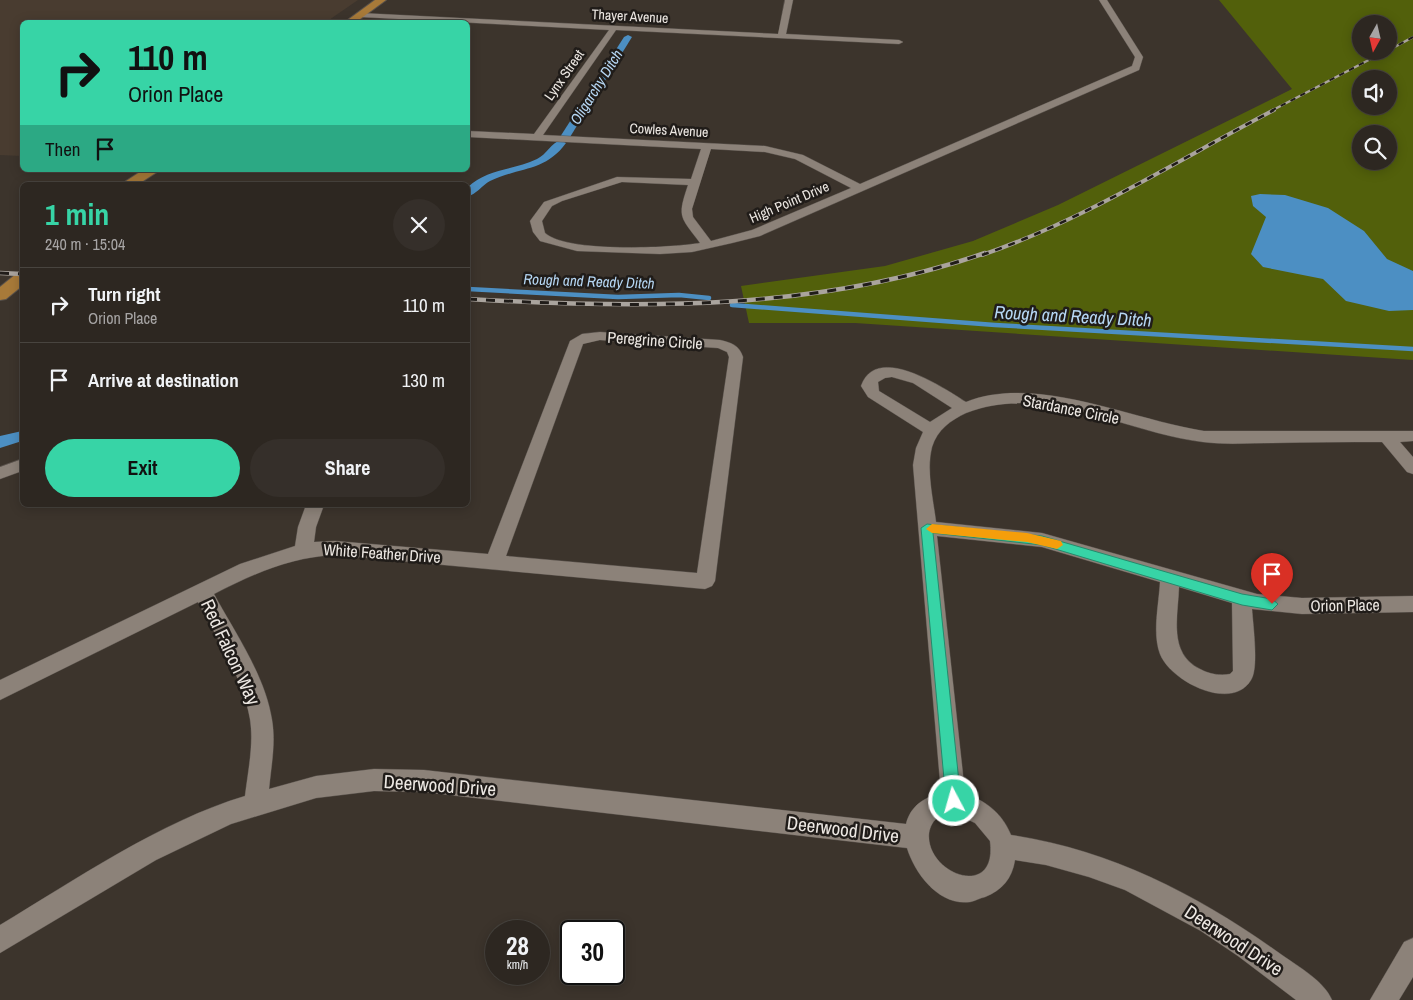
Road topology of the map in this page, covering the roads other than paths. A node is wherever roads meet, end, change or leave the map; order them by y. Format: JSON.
{"nodes":[{"id":1,"x":381,"y":0,"type":"edge"},
{"id":2,"x":789,"y":0,"type":"edge"},
{"id":3,"x":1102,"y":0,"type":"edge"},
{"id":4,"x":360,"y":15,"type":"junction"},
{"id":5,"x":353,"y":20,"type":"edge"},
{"id":6,"x":458,"y":20,"type":"edge"},
{"id":7,"x":470,"y":21,"type":"edge"},
{"id":8,"x":614,"y":28,"type":"junction"},
{"id":9,"x":782,"y":36,"type":"junction"},
{"id":10,"x":899,"y":42,"type":"dead end"},
{"id":11,"x":470,"y":134,"type":"edge"},
{"id":12,"x":536,"y":138,"type":"junction"},
{"id":13,"x":707,"y":146,"type":"junction"},
{"id":14,"x":148,"y":177,"type":"edge"},
{"id":15,"x":135,"y":182,"type":"edge"},
{"id":16,"x":695,"y":182,"type":"junction"},
{"id":17,"x":860,"y":188,"type":"junction"},
{"id":18,"x":708,"y":245,"type":"junction"},
{"id":19,"x":20,"y":264,"type":"edge"},
{"id":20,"x":0,"y":279,"type":"edge"},
{"id":21,"x":20,"y":279,"type":"edge"},
{"id":22,"x":0,"y":294,"type":"edge"},
{"id":23,"x":964,"y":408,"type":"junction"},
{"id":24,"x":931,"y":430,"type":"junction"},
{"id":25,"x":1386,"y":436,"type":"junction"},
{"id":26,"x":1413,"y":436,"type":"edge"},
{"id":27,"x":20,"y":466,"type":"edge"},
{"id":28,"x":1413,"y":468,"type":"edge"},
{"id":29,"x":0,"y":473,"type":"edge"},
{"id":30,"x":315,"y":507,"type":"edge"},
{"id":31,"x":927,"y":528,"type":"junction"},
{"id":32,"x":304,"y":550,"type":"junction"},
{"id":33,"x":495,"y":562,"type":"junction"},
{"id":34,"x":1170,"y":578,"type":"junction"},
{"id":35,"x":705,"y":581,"type":"joint"},
{"id":36,"x":202,"y":590,"type":"junction"},
{"id":37,"x":1242,"y":600,"type":"junction"},
{"id":38,"x":1413,"y":604,"type":"edge"},
{"id":39,"x":0,"y":690,"type":"edge"},
{"id":40,"x":954,"y":801,"type":"junction"},
{"id":41,"x":256,"y":804,"type":"junction"},
{"id":42,"x":915,"y":837,"type":"junction"},
{"id":43,"x":1002,"y":846,"type":"junction"},
{"id":44,"x":0,"y":940,"type":"edge"},
{"id":45,"x":1413,"y":951,"type":"edge"},
{"id":46,"x":1318,"y":1000,"type":"edge"},
{"id":47,"x":1384,"y":1000,"type":"edge"}],
"edges":[{"from":1,"to":4,"type":"main road"},
{"from":2,"to":9,"type":"street"},
{"from":3,"to":17,"type":"street","name":"High Point Drive"},
{"from":4,"to":5,"type":"main road"},
{"from":4,"to":6,"type":"street","name":"Thayer Avenue"},
{"from":7,"to":8,"type":"street","name":"Thayer Avenue"},
{"from":8,"to":9,"type":"street","name":"Thayer Avenue"},
{"from":8,"to":12,"type":"street","name":"Lynx Street"},
{"from":9,"to":10,"type":"street","name":"Thayer Avenue"},
{"from":11,"to":12,"type":"street","name":"Cowles Avenue"},
{"from":12,"to":13,"type":"street","name":"Cowles Avenue"},
{"from":13,"to":16,"type":"street"},
{"from":13,"to":17,"type":"street","name":"Cowles Avenue"},
{"from":14,"to":15,"type":"main road"},
{"from":16,"to":18,"type":"street"},
{"from":16,"to":18,"type":"street","name":"High Point Drive"},
{"from":17,"to":18,"type":"street","name":"High Point Drive"},
{"from":19,"to":20,"type":"main road"},
{"from":21,"to":22,"type":"main road"},
{"from":23,"to":24,"type":"street","name":"Stardance Circle"},
{"from":23,"to":24,"type":"street"},
{"from":23,"to":25,"type":"street","name":"Stardance Circle"},
{"from":24,"to":31,"type":"street"},
{"from":25,"to":26,"type":"street","name":"Stardance Circle"},
{"from":25,"to":28,"type":"street"},
{"from":27,"to":29,"type":"street"},
{"from":30,"to":32,"type":"street"},
{"from":31,"to":34,"type":"street","name":"Orion Place"},
{"from":31,"to":40,"type":"street"},
{"from":32,"to":33,"type":"street","name":"White Feather Drive"},
{"from":32,"to":36,"type":"street","name":"White Feather Drive"},
{"from":33,"to":35,"type":"street","name":"White Feather Drive"},
{"from":33,"to":35,"type":"street","name":"Peregrine Circle"},
{"from":34,"to":37,"type":"street","name":"Orion Place"},
{"from":34,"to":37,"type":"street"},
{"from":36,"to":39,"type":"street","name":"White Feather Drive"},
{"from":36,"to":41,"type":"street","name":"Red Falcon Way"},
{"from":37,"to":38,"type":"street","name":"Orion Place"},
{"from":40,"to":42,"type":"street"},
{"from":40,"to":43,"type":"street"},
{"from":41,"to":42,"type":"street","name":"Deerwood Drive"},
{"from":41,"to":44,"type":"street","name":"Deerwood Drive"},
{"from":42,"to":43,"type":"street"},
{"from":43,"to":46,"type":"street","name":"Deerwood Drive"},
{"from":45,"to":47,"type":"street"}]}
